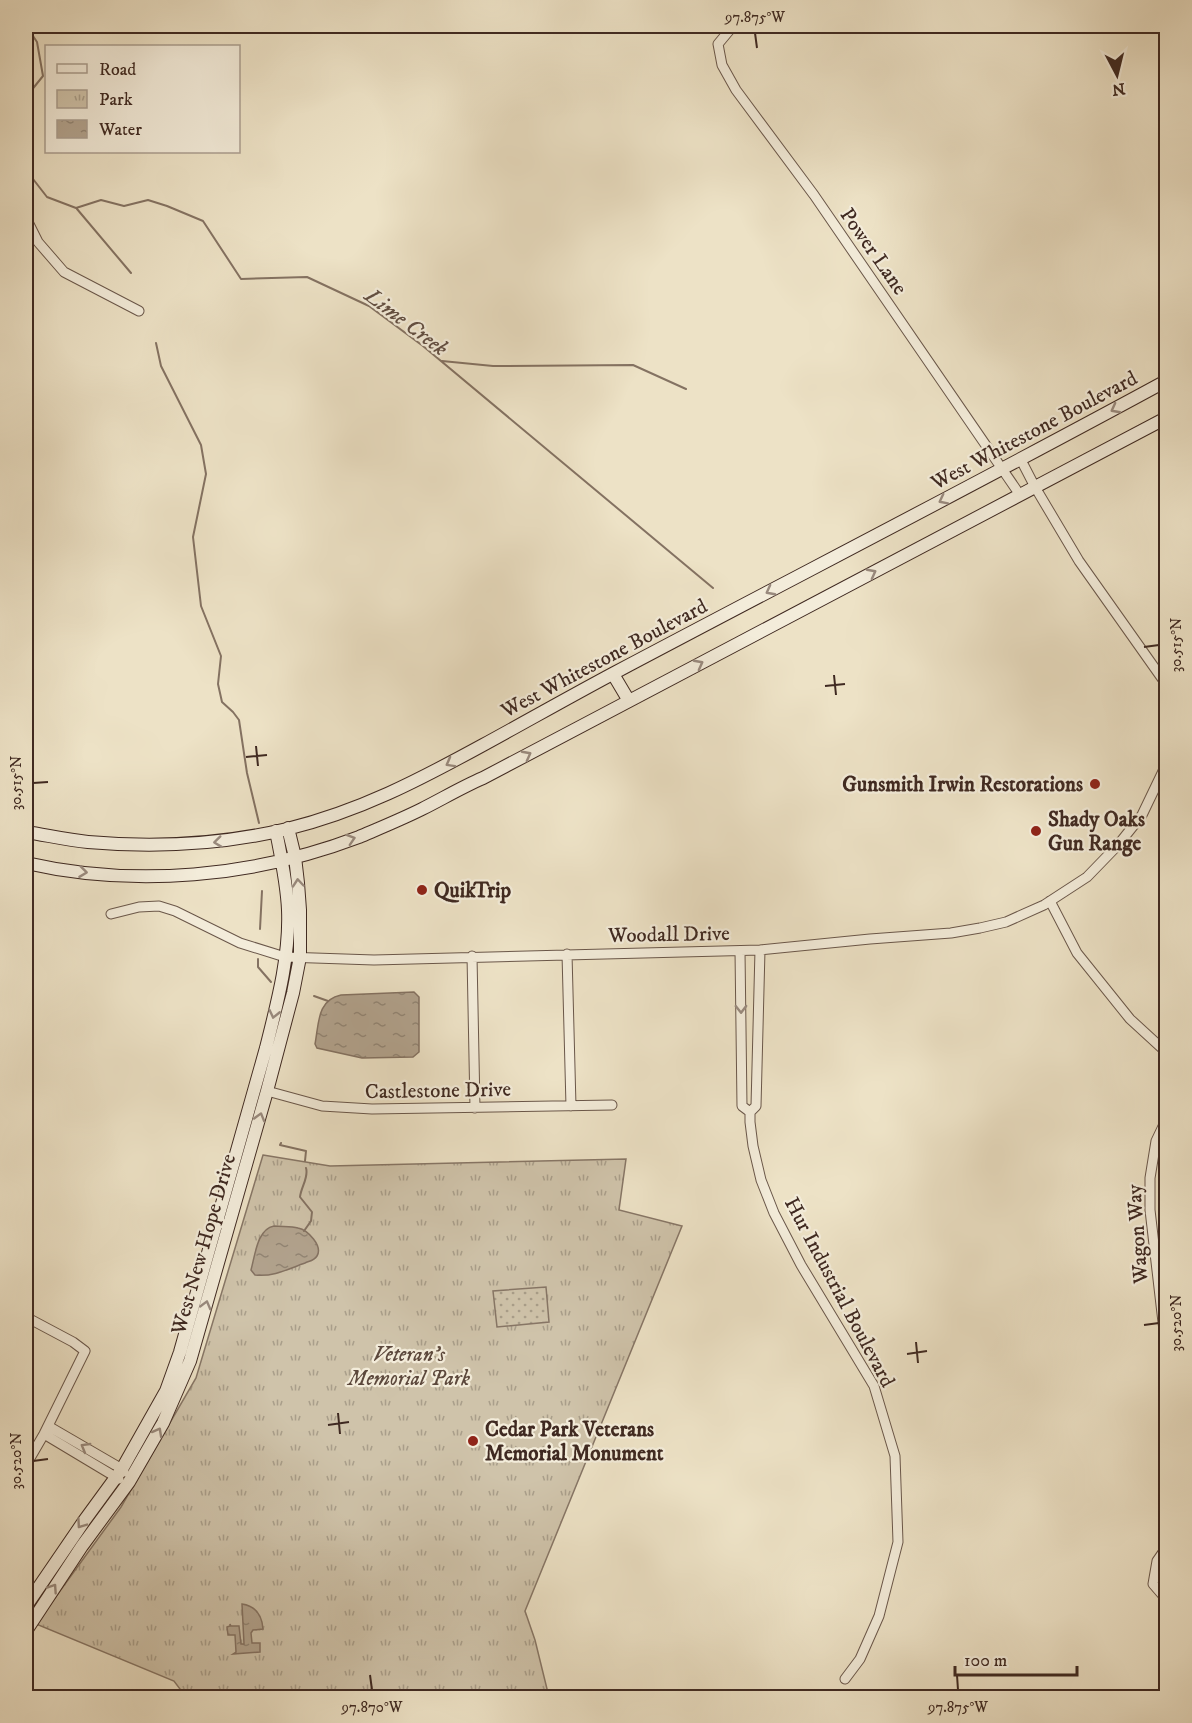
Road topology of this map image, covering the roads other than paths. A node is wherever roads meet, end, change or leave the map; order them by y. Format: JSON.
{"nodes":[{"id":1,"x":732,"y":26,"type":"edge"},
{"id":2,"x":26,"y":218,"type":"edge"},
{"id":3,"x":139,"y":310,"type":"dead end"},
{"id":4,"x":1167,"y":381,"type":"edge"},
{"id":5,"x":1167,"y":418,"type":"edge"},
{"id":6,"x":1021,"y":460,"type":"junction"},
{"id":7,"x":1002,"y":470,"type":"junction"},
{"id":8,"x":1035,"y":487,"type":"junction"},
{"id":9,"x":1020,"y":495,"type":"junction"},
{"id":10,"x":614,"y":674,"type":"junction"},
{"id":11,"x":1167,"y":684,"type":"edge"},
{"id":12,"x":629,"y":701,"type":"junction"},
{"id":13,"x":1167,"y":765,"type":"edge"},
{"id":14,"x":282,"y":830,"type":"junction"},
{"id":15,"x":26,"y":832,"type":"edge"},
{"id":16,"x":295,"y":857,"type":"junction"},
{"id":17,"x":282,"y":861,"type":"junction"},
{"id":18,"x":26,"y":863,"type":"edge"},
{"id":19,"x":1050,"y":901,"type":"junction"},
{"id":20,"x":111,"y":914,"type":"dead end"},
{"id":21,"x":760,"y":950,"type":"junction"},
{"id":22,"x":740,"y":951,"type":"junction"},
{"id":23,"x":567,"y":954,"type":"junction"},
{"id":24,"x":472,"y":956,"type":"junction"},
{"id":25,"x":285,"y":957,"type":"junction"},
{"id":26,"x":300,"y":957,"type":"junction"},
{"id":27,"x":1167,"y":1052,"type":"edge"},
{"id":28,"x":267,"y":1091,"type":"junction"},
{"id":29,"x":612,"y":1105,"type":"dead end"},
{"id":30,"x":571,"y":1106,"type":"junction"},
{"id":31,"x":475,"y":1108,"type":"junction"},
{"id":32,"x":750,"y":1112,"type":"junction"},
{"id":33,"x":1167,"y":1119,"type":"edge"},
{"id":34,"x":26,"y":1317,"type":"edge"},
{"id":35,"x":1167,"y":1348,"type":"edge"},
{"id":36,"x":46,"y":1430,"type":"junction"},
{"id":37,"x":26,"y":1465,"type":"edge"},
{"id":38,"x":119,"y":1473,"type":"junction"},
{"id":39,"x":129,"y":1482,"type":"junction"},
{"id":40,"x":1167,"y":1548,"type":"edge"},
{"id":41,"x":1167,"y":1599,"type":"edge"},
{"id":42,"x":26,"y":1606,"type":"edge"},
{"id":43,"x":26,"y":1631,"type":"edge"},
{"id":44,"x":845,"y":1679,"type":"dead end"}],
"edges":[{"from":1,"to":7,"type":"street","name":"Power Lane"},
{"from":2,"to":3,"type":"street"},
{"from":4,"to":6,"type":"main road","name":"West Whitestone Boulevard","one_way":true},
{"from":5,"to":8,"type":"main road"},
{"from":6,"to":7,"type":"main road","name":"West Whitestone Boulevard"},
{"from":6,"to":8,"type":"street"},
{"from":7,"to":9,"type":"street","name":"Power Lane"},
{"from":7,"to":10,"type":"main road","name":"West Whitestone Boulevard","one_way":true},
{"from":8,"to":9,"type":"main road"},
{"from":8,"to":11,"type":"street"},
{"from":12,"to":9,"type":"main road","one_way":true},
{"from":10,"to":12,"type":"main road"},
{"from":10,"to":14,"type":"main road","name":"West Whitestone Boulevard","one_way":true},
{"from":16,"to":12,"type":"main road","one_way":true},
{"from":13,"to":19,"type":"street","name":"Woodall Drive"},
{"from":14,"to":15,"type":"main road","name":"West Whitestone Boulevard","one_way":true},
{"from":14,"to":16,"type":"main road","name":"West New Hope Drive"},
{"from":14,"to":17,"type":"main road","name":"West New Hope Drive"},
{"from":16,"to":17,"type":"main road"},
{"from":26,"to":16,"type":"main road","name":"West New Hope Drive","one_way":true},
{"from":18,"to":17,"type":"main road","one_way":true},
{"from":17,"to":25,"type":"main road","name":"West New Hope Drive"},
{"from":19,"to":21,"type":"street","name":"Woodall Drive"},
{"from":19,"to":27,"type":"street"},
{"from":20,"to":25,"type":"street","name":"Woodall Drive"},
{"from":21,"to":22,"type":"street","name":"Woodall Drive"},
{"from":21,"to":32,"type":"street","name":"Hur Industrial Boulevard"},
{"from":22,"to":23,"type":"street","name":"Woodall Drive"},
{"from":22,"to":32,"type":"street","one_way":true},
{"from":23,"to":24,"type":"street","name":"Woodall Drive"},
{"from":23,"to":30,"type":"street"},
{"from":24,"to":26,"type":"street","name":"Woodall Drive"},
{"from":24,"to":31,"type":"street"},
{"from":25,"to":26,"type":"street","name":"Woodall Drive"},
{"from":25,"to":38,"type":"main road","name":"West New Hope Drive","one_way":true},
{"from":26,"to":28,"type":"main road","name":"West New Hope Drive"},
{"from":28,"to":31,"type":"street","name":"Castlestone Drive"},
{"from":39,"to":28,"type":"main road","name":"West New Hope Drive","one_way":true},
{"from":29,"to":30,"type":"street","name":"Castlestone Drive"},
{"from":30,"to":31,"type":"street","name":"Castlestone Drive"},
{"from":32,"to":44,"type":"street","name":"Hur Industrial Boulevard"},
{"from":33,"to":35,"type":"street","name":"Wagon Way"},
{"from":34,"to":36,"type":"street"},
{"from":36,"to":37,"type":"street"},
{"from":36,"to":38,"type":"street"},
{"from":38,"to":39,"type":"street"},
{"from":38,"to":42,"type":"main road","name":"West New Hope Drive","one_way":true},
{"from":43,"to":39,"type":"main road","name":"West New Hope Drive","one_way":true},
{"from":40,"to":41,"type":"street"}]}
